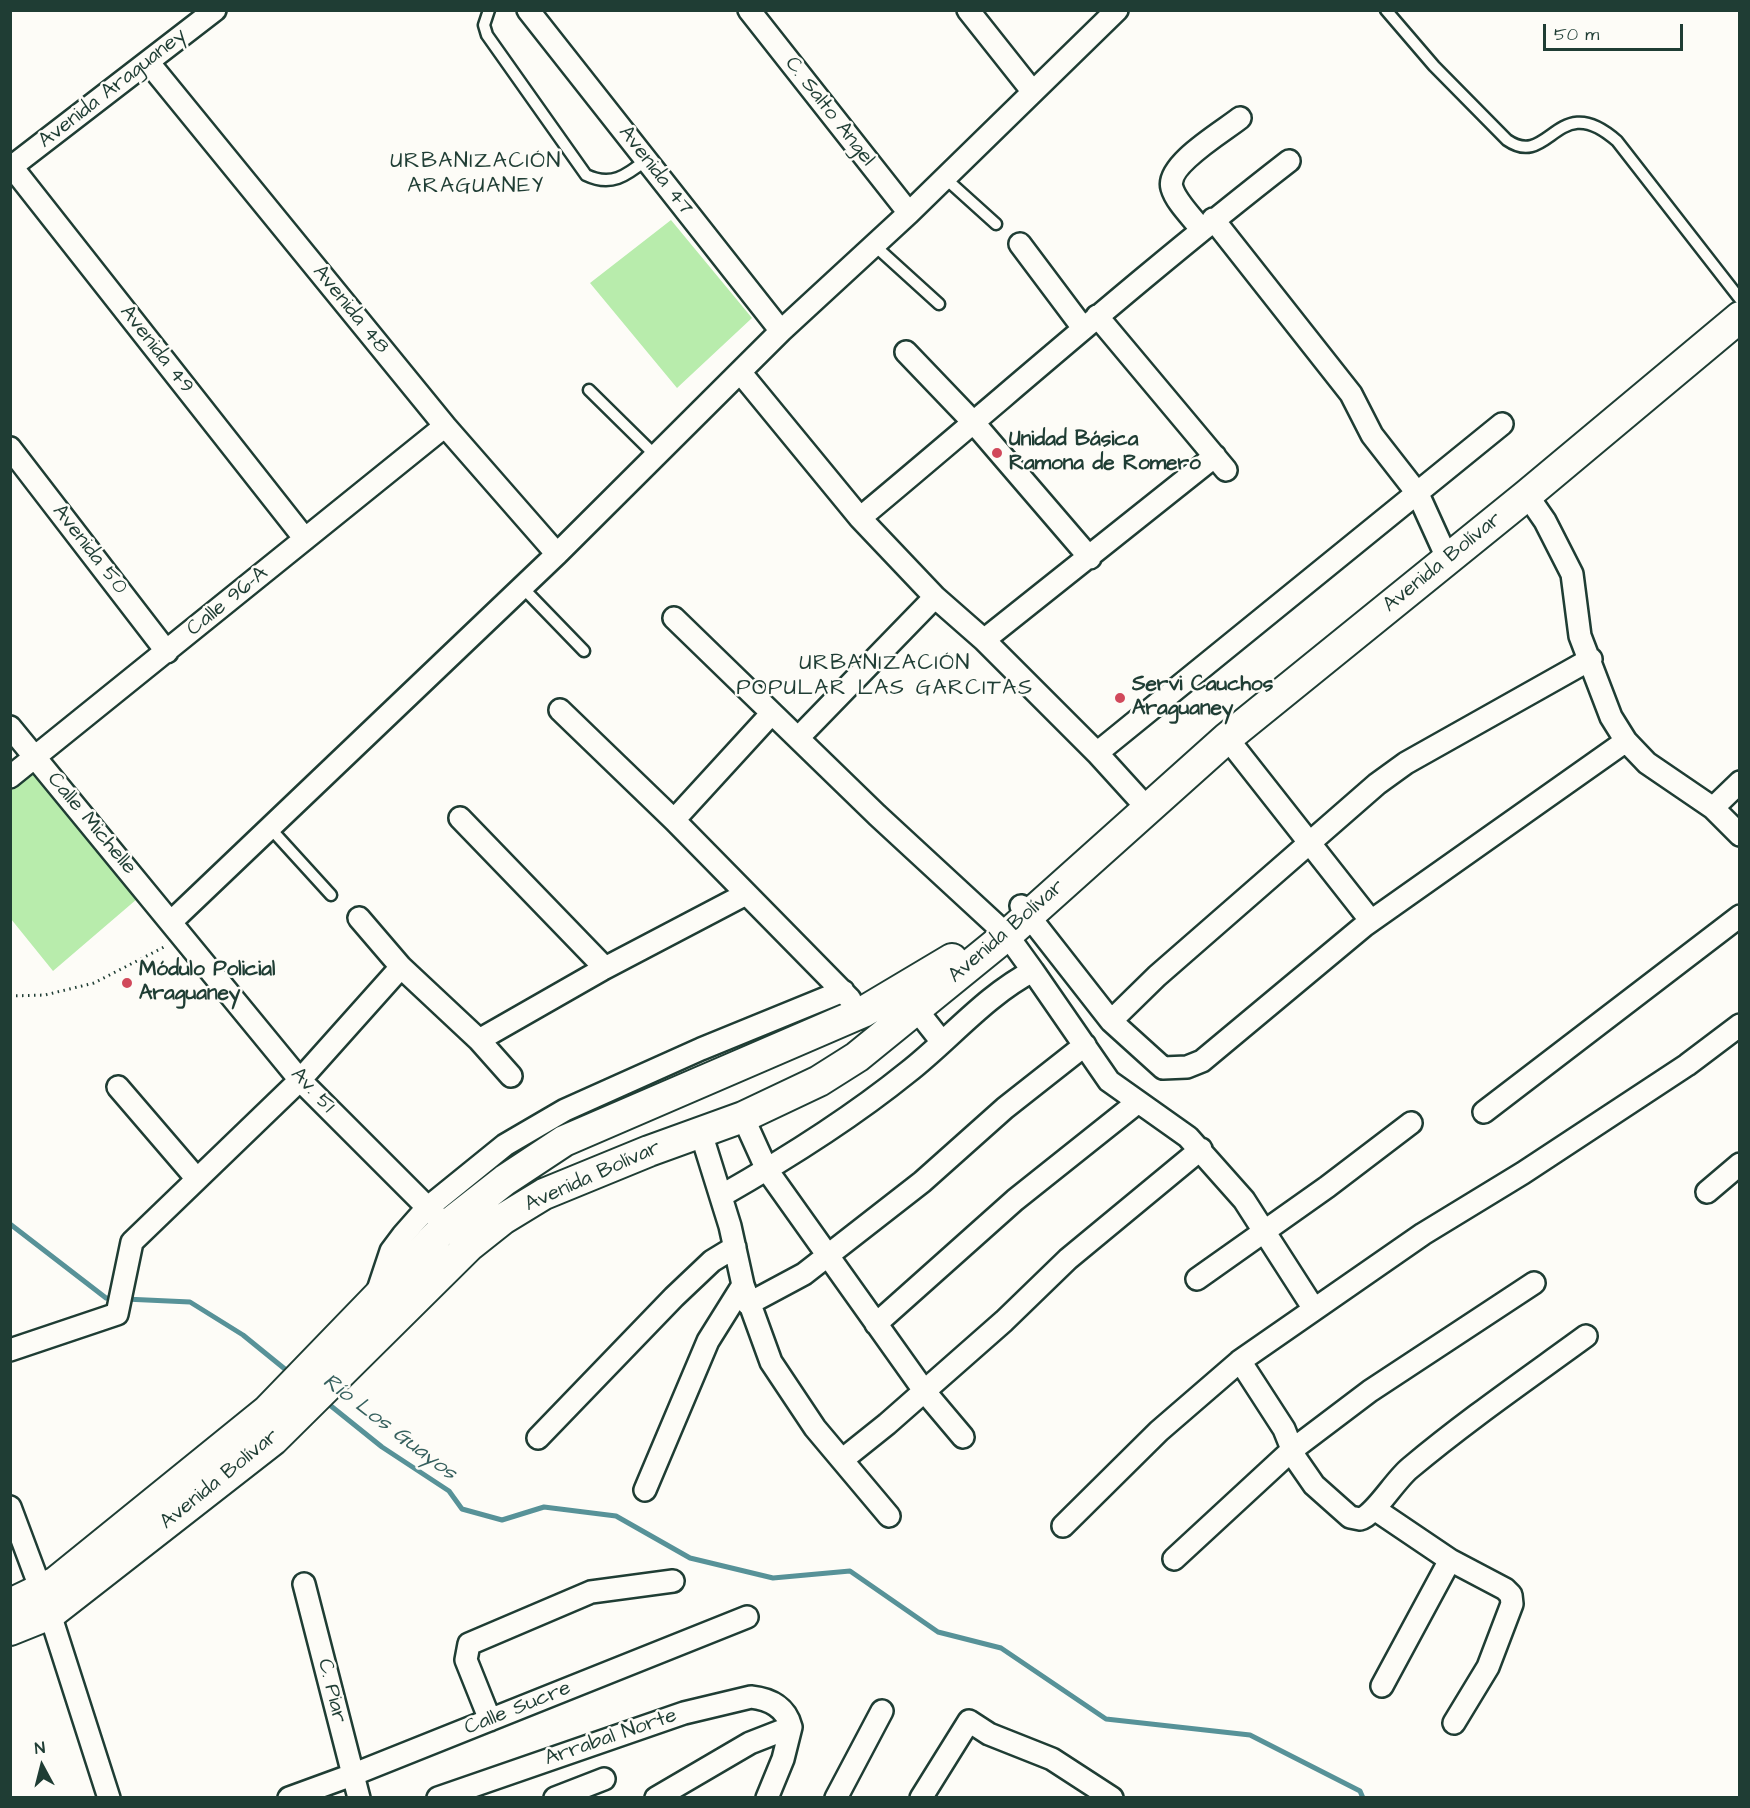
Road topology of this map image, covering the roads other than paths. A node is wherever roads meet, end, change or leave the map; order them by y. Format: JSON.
{"nodes":[{"id":1,"x":215,"y":10,"type":"edge"},
{"id":2,"x":489,"y":10,"type":"edge"},
{"id":3,"x":528,"y":10,"type":"edge"},
{"id":4,"x":749,"y":10,"type":"edge"},
{"id":5,"x":968,"y":10,"type":"edge"},
{"id":6,"x":1117,"y":10,"type":"edge"},
{"id":7,"x":1386,"y":10,"type":"edge"},
{"id":8,"x":148,"y":62,"type":"junction"},
{"id":9,"x":1033,"y":92,"type":"junction"},
{"id":10,"x":1240,"y":118,"type":"dead end"},
{"id":11,"x":646,"y":160,"type":"junction"},
{"id":12,"x":1289,"y":161,"type":"dead end"},
{"id":13,"x":14,"y":170,"type":"edge"},
{"id":14,"x":945,"y":178,"type":"junction"},
{"id":15,"x":909,"y":213,"type":"junction"},
{"id":16,"x":1207,"y":224,"type":"junction"},
{"id":17,"x":996,"y":225,"type":"dead end"},
{"id":18,"x":1020,"y":244,"type":"dead end"},
{"id":19,"x":874,"y":245,"type":"junction"},
{"id":20,"x":1740,"y":299,"type":"edge"},
{"id":21,"x":939,"y":304,"type":"dead end"},
{"id":22,"x":1740,"y":317,"type":"edge"},
{"id":23,"x":1090,"y":322,"type":"junction"},
{"id":24,"x":782,"y":331,"type":"junction"},
{"id":25,"x":906,"y":352,"type":"dead end"},
{"id":26,"x":740,"y":372,"type":"junction"},
{"id":27,"x":589,"y":390,"type":"dead end"},
{"id":28,"x":974,"y":423,"type":"junction"},
{"id":29,"x":1502,"y":424,"type":"dead end"},
{"id":30,"x":445,"y":426,"type":"junction"},
{"id":31,"x":10,"y":448,"type":"edge"},
{"id":32,"x":656,"y":456,"type":"junction"},
{"id":33,"x":1418,"y":494,"type":"junction"},
{"id":34,"x":1527,"y":495,"type":"junction"},
{"id":35,"x":860,"y":518,"type":"junction"},
{"id":36,"x":299,"y":532,"type":"junction"},
{"id":37,"x":557,"y":554,"type":"junction"},
{"id":38,"x":1090,"y":558,"type":"junction"},
{"id":39,"x":1448,"y":560,"type":"junction"},
{"id":40,"x":522,"y":587,"type":"junction"},
{"id":41,"x":934,"y":597,"type":"junction"},
{"id":42,"x":674,"y":618,"type":"dead end"},
{"id":43,"x":984,"y":640,"type":"junction"},
{"id":44,"x":584,"y":651,"type":"dead end"},
{"id":45,"x":167,"y":652,"type":"junction"},
{"id":46,"x":1591,"y":659,"type":"junction"},
{"id":47,"x":560,"y":710,"type":"dead end"},
{"id":48,"x":772,"y":713,"type":"junction"},
{"id":49,"x":10,"y":727,"type":"edge"},
{"id":50,"x":799,"y":737,"type":"junction"},
{"id":51,"x":1227,"y":738,"type":"junction"},
{"id":52,"x":1626,"y":741,"type":"junction"},
{"id":53,"x":1096,"y":753,"type":"junction"},
{"id":54,"x":35,"y":756,"type":"junction"},
{"id":55,"x":10,"y":777,"type":"edge"},
{"id":56,"x":1740,"y":782,"type":"edge"},
{"id":57,"x":1713,"y":807,"type":"junction"},
{"id":58,"x":1147,"y":808,"type":"junction"},
{"id":59,"x":460,"y":818,"type":"dead end"},
{"id":60,"x":674,"y":820,"type":"junction"},
{"id":61,"x":270,"y":828,"type":"junction"},
{"id":62,"x":1740,"y":835,"type":"edge"},
{"id":63,"x":1309,"y":844,"type":"junction"},
{"id":64,"x":746,"y":894,"type":"junction"},
{"id":65,"x":331,"y":895,"type":"dead end"},
{"id":66,"x":1740,"y":916,"type":"edge"},
{"id":67,"x":359,"y":918,"type":"dead end"},
{"id":68,"x":1012,"y":920,"type":"junction"},
{"id":69,"x":1371,"y":921,"type":"junction"},
{"id":70,"x":178,"y":928,"type":"junction"},
{"id":71,"x":401,"y":967,"type":"junction"},
{"id":72,"x":605,"y":968,"type":"junction"},
{"id":73,"x":1033,"y":971,"type":"junction"},
{"id":74,"x":853,"y":1002,"type":"junction"},
{"id":75,"x":916,"y":1009,"type":"junction"},
{"id":76,"x":1111,"y":1021,"type":"junction"},
{"id":77,"x":1740,"y":1025,"type":"edge"},
{"id":78,"x":889,"y":1031,"type":"junction"},
{"id":79,"x":479,"y":1040,"type":"junction"},
{"id":80,"x":942,"y":1042,"type":"junction"},
{"id":81,"x":1086,"y":1046,"type":"junction"},
{"id":82,"x":701,"y":1049,"type":"junction"},
{"id":83,"x":511,"y":1076,"type":"dead end"},
{"id":84,"x":716,"y":1076,"type":"junction"},
{"id":85,"x":300,"y":1080,"type":"junction"},
{"id":86,"x":118,"y":1087,"type":"dead end"},
{"id":87,"x":1138,"y":1102,"type":"junction"},
{"id":88,"x":1484,"y":1112,"type":"dead end"},
{"id":89,"x":743,"y":1118,"type":"junction"},
{"id":90,"x":1411,"y":1123,"type":"dead end"},
{"id":91,"x":701,"y":1133,"type":"junction"},
{"id":92,"x":1201,"y":1149,"type":"junction"},
{"id":93,"x":1740,"y":1164,"type":"edge"},
{"id":94,"x":766,"y":1170,"type":"junction"},
{"id":95,"x":197,"y":1179,"type":"junction"},
{"id":96,"x":1707,"y":1192,"type":"dead end"},
{"id":97,"x":721,"y":1196,"type":"junction"},
{"id":98,"x":436,"y":1218,"type":"junction"},
{"id":99,"x":1263,"y":1230,"type":"junction"},
{"id":100,"x":469,"y":1246,"type":"junction"},
{"id":101,"x":735,"y":1247,"type":"junction"},
{"id":102,"x":828,"y":1255,"type":"junction"},
{"id":103,"x":1197,"y":1279,"type":"dead end"},
{"id":104,"x":1534,"y":1283,"type":"dead end"},
{"id":105,"x":746,"y":1295,"type":"junction"},
{"id":106,"x":1314,"y":1309,"type":"junction"},
{"id":107,"x":370,"y":1318,"type":"junction"},
{"id":108,"x":876,"y":1324,"type":"junction"},
{"id":109,"x":1586,"y":1336,"type":"dead end"},
{"id":110,"x":10,"y":1350,"type":"edge"},
{"id":111,"x":1240,"y":1361,"type":"junction"},
{"id":112,"x":925,"y":1392,"type":"junction"},
{"id":113,"x":963,"y":1437,"type":"dead end"},
{"id":114,"x":537,"y":1438,"type":"dead end"},
{"id":115,"x":1292,"y":1450,"type":"junction"},
{"id":116,"x":842,"y":1460,"type":"junction"},
{"id":117,"x":645,"y":1490,"type":"dead end"},
{"id":118,"x":10,"y":1508,"type":"edge"},
{"id":119,"x":1376,"y":1510,"type":"junction"},
{"id":120,"x":889,"y":1516,"type":"dead end"},
{"id":121,"x":1063,"y":1526,"type":"dead end"},
{"id":122,"x":1174,"y":1559,"type":"dead end"},
{"id":123,"x":1450,"y":1560,"type":"junction"},
{"id":124,"x":673,"y":1581,"type":"dead end"},
{"id":125,"x":304,"y":1584,"type":"dead end"},
{"id":126,"x":46,"y":1602,"type":"junction"},
{"id":127,"x":10,"y":1604,"type":"edge"},
{"id":128,"x":747,"y":1617,"type":"dead end"},
{"id":129,"x":10,"y":1630,"type":"edge"},
{"id":130,"x":1382,"y":1686,"type":"dead end"},
{"id":131,"x":882,"y":1711,"type":"dead end"},
{"id":132,"x":788,"y":1719,"type":"junction"},
{"id":133,"x":490,"y":1720,"type":"junction"},
{"id":134,"x":1454,"y":1723,"type":"dead end"},
{"id":135,"x":352,"y":1775,"type":"junction"},
{"id":136,"x":604,"y":1779,"type":"dead end"},
{"id":137,"x":109,"y":1797,"type":"edge"},
{"id":138,"x":289,"y":1797,"type":"edge"},
{"id":139,"x":359,"y":1797,"type":"edge"},
{"id":140,"x":438,"y":1797,"type":"edge"},
{"id":141,"x":555,"y":1797,"type":"edge"},
{"id":142,"x":656,"y":1797,"type":"edge"},
{"id":143,"x":766,"y":1797,"type":"edge"},
{"id":144,"x":836,"y":1797,"type":"edge"},
{"id":145,"x":921,"y":1797,"type":"edge"},
{"id":146,"x":1112,"y":1797,"type":"edge"}],
"edges":[{"from":1,"to":8,"type":"street","name":"Avenida Araguaney"},
{"from":2,"to":11,"type":"lane"},
{"from":3,"to":11,"type":"street","name":"Avenida 47"},
{"from":4,"to":15,"type":"street","name":"C. Salto Angel"},
{"from":5,"to":9,"type":"street"},
{"from":6,"to":9,"type":"street"},
{"from":7,"to":20,"type":"lane"},
{"from":8,"to":13,"type":"street","name":"Avenida Araguaney"},
{"from":8,"to":30,"type":"street","name":"Avenida 48"},
{"from":9,"to":14,"type":"street"},
{"from":10,"to":16,"type":"street"},
{"from":11,"to":24,"type":"street","name":"Avenida 47"},
{"from":12,"to":16,"type":"street"},
{"from":13,"to":36,"type":"street","name":"Avenida 49"},
{"from":14,"to":15,"type":"street"},
{"from":14,"to":17,"type":"lane"},
{"from":15,"to":19,"type":"street"},
{"from":16,"to":23,"type":"street"},
{"from":16,"to":33,"type":"street"},
{"from":18,"to":23,"type":"street"},
{"from":19,"to":21,"type":"lane"},
{"from":19,"to":24,"type":"street"},
{"from":22,"to":34,"type":"main road","name":"Avenida Bolívar"},
{"from":23,"to":28,"type":"street"},
{"from":23,"to":38,"type":"street"},
{"from":24,"to":26,"type":"street"},
{"from":25,"to":28,"type":"street"},
{"from":26,"to":32,"type":"street"},
{"from":26,"to":35,"type":"street"},
{"from":27,"to":32,"type":"lane"},
{"from":28,"to":35,"type":"street"},
{"from":28,"to":38,"type":"street"},
{"from":29,"to":33,"type":"street"},
{"from":30,"to":36,"type":"street","name":"Calle 96-A"},
{"from":30,"to":37,"type":"street","name":"Avenida 48"},
{"from":31,"to":45,"type":"street","name":"Avenida 50"},
{"from":32,"to":37,"type":"street"},
{"from":33,"to":39,"type":"street"},
{"from":33,"to":53,"type":"street"},
{"from":34,"to":39,"type":"main road","name":"Avenida Bolívar"},
{"from":34,"to":46,"type":"street"},
{"from":35,"to":41,"type":"street"},
{"from":36,"to":45,"type":"street","name":"Calle 96-A"},
{"from":37,"to":40,"type":"street"},
{"from":38,"to":43,"type":"street"},
{"from":39,"to":51,"type":"main road","name":"Avenida Bolívar"},
{"from":40,"to":44,"type":"lane"},
{"from":40,"to":61,"type":"street"},
{"from":41,"to":43,"type":"street"},
{"from":41,"to":50,"type":"street"},
{"from":42,"to":48,"type":"street"},
{"from":43,"to":53,"type":"street"},
{"from":45,"to":54,"type":"street","name":"Calle 96-A"},
{"from":46,"to":52,"type":"street"},
{"from":46,"to":63,"type":"street"},
{"from":47,"to":60,"type":"street"},
{"from":48,"to":50,"type":"street"},
{"from":48,"to":60,"type":"street"},
{"from":49,"to":54,"type":"street","name":"Calle Michelle"},
{"from":50,"to":68,"type":"street"},
{"from":51,"to":58,"type":"main road","name":"Avenida Bolívar"},
{"from":51,"to":63,"type":"street"},
{"from":52,"to":57,"type":"street"},
{"from":52,"to":69,"type":"street"},
{"from":53,"to":58,"type":"street"},
{"from":54,"to":55,"type":"street","name":"Calle 96-A"},
{"from":54,"to":70,"type":"street","name":"Calle Michelle"},
{"from":56,"to":57,"type":"street"},
{"from":57,"to":62,"type":"street"},
{"from":58,"to":68,"type":"main road","name":"Avenida Bolívar"},
{"from":59,"to":72,"type":"street"},
{"from":60,"to":64,"type":"street"},
{"from":61,"to":65,"type":"lane"},
{"from":61,"to":70,"type":"street"},
{"from":63,"to":69,"type":"street"},
{"from":63,"to":76,"type":"street"},
{"from":64,"to":72,"type":"street"},
{"from":64,"to":74,"type":"street"},
{"from":66,"to":88,"type":"street"},
{"from":67,"to":71,"type":"street"},
{"from":68,"to":73,"type":"street"},
{"from":68,"to":74,"type":"main road","name":"Avenida Bolívar"},
{"from":68,"to":75,"type":"main road","name":"Avenida Bolívar"},
{"from":68,"to":76,"type":"street"},
{"from":69,"to":76,"type":"street"},
{"from":70,"to":85,"type":"street","name":"Av. 51"},
{"from":71,"to":79,"type":"street"},
{"from":71,"to":85,"type":"street"},
{"from":72,"to":79,"type":"street"},
{"from":73,"to":80,"type":"street"},
{"from":73,"to":81,"type":"street"},
{"from":74,"to":78,"type":"street"},
{"from":74,"to":82,"type":"street"},
{"from":74,"to":84,"type":"main road","name":"Avenida Bolívar"},
{"from":75,"to":78,"type":"main road","name":"Avenida Bolívar"},
{"from":75,"to":80,"type":"street"},
{"from":77,"to":106,"type":"street"},
{"from":78,"to":89,"type":"main road","name":"Avenida Bolívar"},
{"from":79,"to":83,"type":"street"},
{"from":80,"to":94,"type":"street"},
{"from":81,"to":87,"type":"street"},
{"from":81,"to":102,"type":"street"},
{"from":82,"to":84,"type":"street"},
{"from":82,"to":98,"type":"street"},
{"from":84,"to":98,"type":"main road","name":"Avenida Bolívar"},
{"from":85,"to":95,"type":"street"},
{"from":85,"to":98,"type":"street","name":"Av. 51"},
{"from":86,"to":95,"type":"street"},
{"from":87,"to":92,"type":"street"},
{"from":87,"to":108,"type":"street"},
{"from":89,"to":91,"type":"main road","name":"Avenida Bolívar"},
{"from":89,"to":94,"type":"street"},
{"from":90,"to":99,"type":"street"},
{"from":91,"to":97,"type":"street"},
{"from":91,"to":100,"type":"main road","name":"Avenida Bolívar"},
{"from":92,"to":99,"type":"street"},
{"from":92,"to":112,"type":"street"},
{"from":93,"to":96,"type":"street"},
{"from":94,"to":97,"type":"street"},
{"from":94,"to":102,"type":"street"},
{"from":95,"to":110,"type":"street"},
{"from":97,"to":101,"type":"street"},
{"from":98,"to":100,"type":"street","name":"Av. 51"},
{"from":98,"to":107,"type":"main road","name":"Avenida Bolívar"},
{"from":99,"to":103,"type":"street"},
{"from":99,"to":106,"type":"street"},
{"from":100,"to":107,"type":"main road","name":"Avenida Bolívar"},
{"from":101,"to":105,"type":"street"},
{"from":101,"to":114,"type":"street"},
{"from":102,"to":105,"type":"street"},
{"from":102,"to":108,"type":"street"},
{"from":104,"to":115,"type":"street"},
{"from":105,"to":116,"type":"street"},
{"from":105,"to":117,"type":"street"},
{"from":106,"to":111,"type":"street"},
{"from":107,"to":126,"type":"main road","name":"Avenida Bolívar"},
{"from":107,"to":126,"type":"main road","name":"Avenida Bolívar"},
{"from":108,"to":112,"type":"street"},
{"from":109,"to":119,"type":"street"},
{"from":111,"to":115,"type":"street"},
{"from":111,"to":121,"type":"street"},
{"from":112,"to":113,"type":"street"},
{"from":112,"to":116,"type":"street"},
{"from":115,"to":119,"type":"street"},
{"from":115,"to":122,"type":"street"},
{"from":116,"to":120,"type":"street"},
{"from":118,"to":126,"type":"street"},
{"from":119,"to":123,"type":"street"},
{"from":123,"to":130,"type":"street"},
{"from":123,"to":134,"type":"street"},
{"from":124,"to":133,"type":"street"},
{"from":125,"to":135,"type":"street","name":"C. Piar"},
{"from":126,"to":127,"type":"main road","name":"Avenida Bolívar"},
{"from":126,"to":129,"type":"main road","name":"Avenida Bolívar"},
{"from":126,"to":137,"type":"street"},
{"from":128,"to":133,"type":"street","name":"Calle Sucre"},
{"from":131,"to":144,"type":"street"},
{"from":132,"to":140,"type":"street","name":"Arrabal Norte"},
{"from":132,"to":142,"type":"street"},
{"from":132,"to":143,"type":"street"},
{"from":133,"to":135,"type":"street","name":"Calle Sucre"},
{"from":135,"to":138,"type":"street","name":"Calle Sucre"},
{"from":135,"to":139,"type":"street","name":"C. Piar"},
{"from":136,"to":141,"type":"street"},
{"from":145,"to":146,"type":"street"}]}
